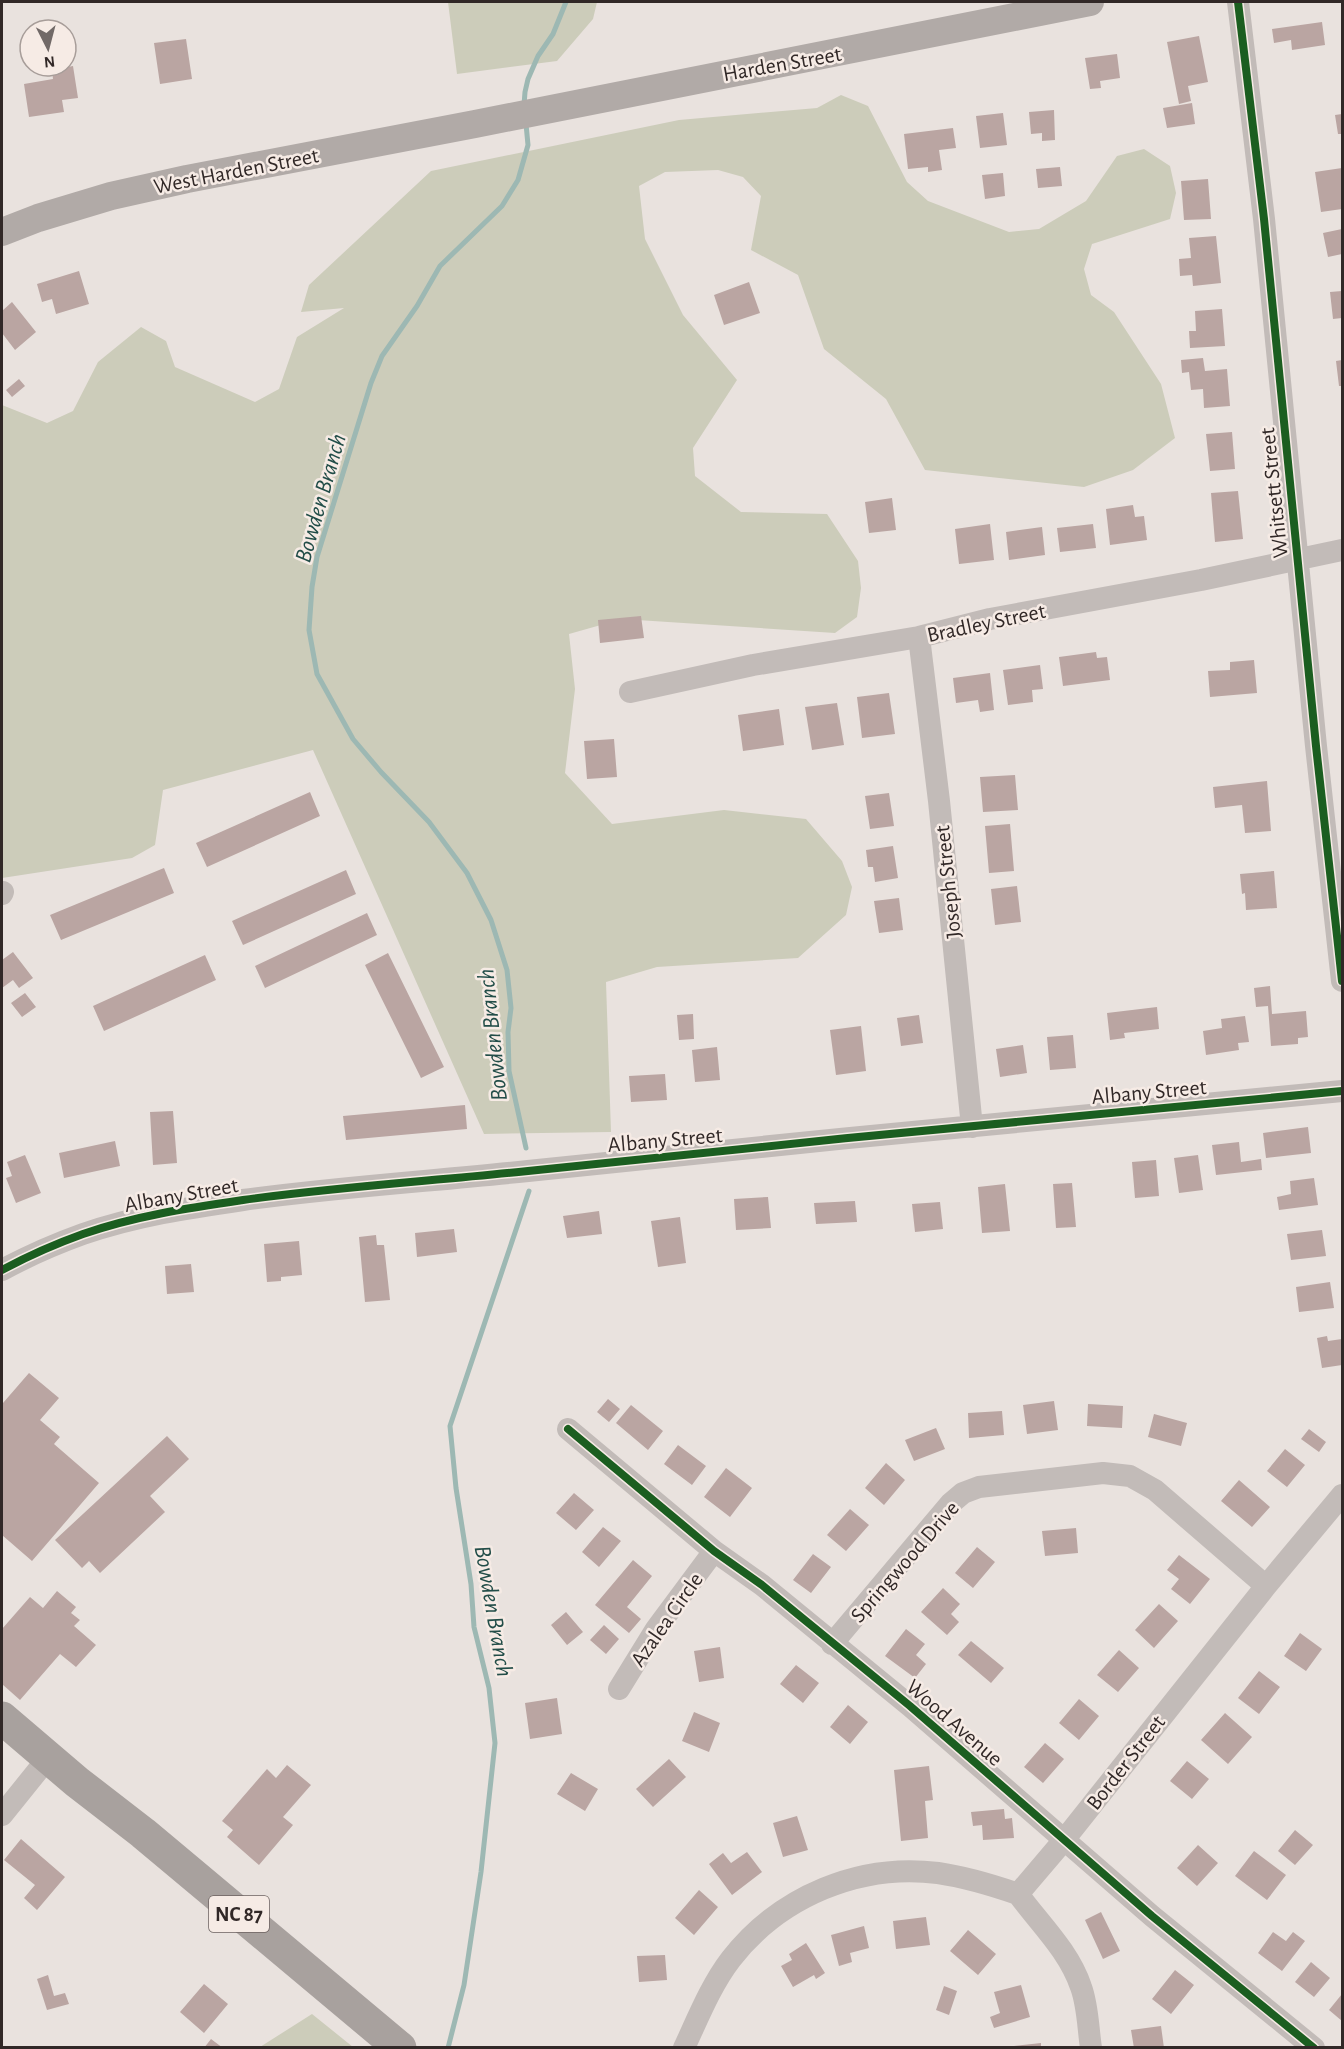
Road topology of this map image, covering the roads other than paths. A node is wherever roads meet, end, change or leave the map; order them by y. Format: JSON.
{"nodes":[{"id":1,"x":1090,"y":2,"type":"edge"},
{"id":2,"x":1238,"y":2,"type":"edge"},
{"id":3,"x":475,"y":124,"type":"joint"},
{"id":4,"x":2,"y":232,"type":"edge"},
{"id":5,"x":1342,"y":550,"type":"edge"},
{"id":6,"x":1297,"y":560,"type":"junction"},
{"id":7,"x":919,"y":637,"type":"junction"},
{"id":8,"x":630,"y":692,"type":"dead end"},
{"id":9,"x":1342,"y":981,"type":"edge"},
{"id":10,"x":1342,"y":1091,"type":"edge"},
{"id":11,"x":972,"y":1127,"type":"junction"},
{"id":12,"x":2,"y":1270,"type":"edge"},
{"id":13,"x":568,"y":1429,"type":"dead end"},
{"id":14,"x":1342,"y":1495,"type":"edge"},
{"id":15,"x":714,"y":1551,"type":"junction"},
{"id":16,"x":1266,"y":1586,"type":"junction"},
{"id":17,"x":832,"y":1644,"type":"junction"},
{"id":18,"x":619,"y":1689,"type":"dead end"},
{"id":19,"x":2,"y":1718,"type":"edge"},
{"id":20,"x":48,"y":1758,"type":"junction"},
{"id":21,"x":2,"y":1815,"type":"edge"},
{"id":22,"x":1064,"y":1840,"type":"junction"},
{"id":23,"x":1018,"y":1894,"type":"junction"},
{"id":24,"x":400,"y":2048,"type":"edge"},
{"id":25,"x":684,"y":2048,"type":"edge"},
{"id":26,"x":1091,"y":2048,"type":"edge"},
{"id":27,"x":1314,"y":2048,"type":"edge"}],
"edges":[{"from":1,"to":3,"type":"main road","name":"Harden Street"},
{"from":2,"to":6,"type":"street","name":"Whitsett Street"},
{"from":3,"to":4,"type":"main road","name":"West Harden Street"},
{"from":5,"to":6,"type":"street","name":"Bradley Street"},
{"from":6,"to":7,"type":"street","name":"Bradley Street"},
{"from":6,"to":9,"type":"street","name":"Whitsett Street"},
{"from":7,"to":8,"type":"street","name":"Bradley Street"},
{"from":7,"to":11,"type":"street","name":"Joseph Street"},
{"from":10,"to":11,"type":"street","name":"Albany Street"},
{"from":11,"to":12,"type":"street","name":"Albany Street"},
{"from":13,"to":15,"type":"street","name":"Wood Avenue"},
{"from":14,"to":16,"type":"street","name":"Border Street"},
{"from":15,"to":17,"type":"street","name":"Wood Avenue"},
{"from":15,"to":18,"type":"street","name":"Azalea Circle"},
{"from":16,"to":17,"type":"street","name":"Springwood Drive"},
{"from":16,"to":22,"type":"street","name":"Border Street"},
{"from":17,"to":22,"type":"street","name":"Wood Avenue"},
{"from":19,"to":20,"type":"highway","number":"NC 87"},
{"from":20,"to":21,"type":"street"},
{"from":20,"to":24,"type":"highway","number":"NC 87"},
{"from":22,"to":23,"type":"street","name":"Border Street"},
{"from":22,"to":27,"type":"street","name":"Wood Avenue"},
{"from":23,"to":25,"type":"street"},
{"from":23,"to":26,"type":"street"}]}
